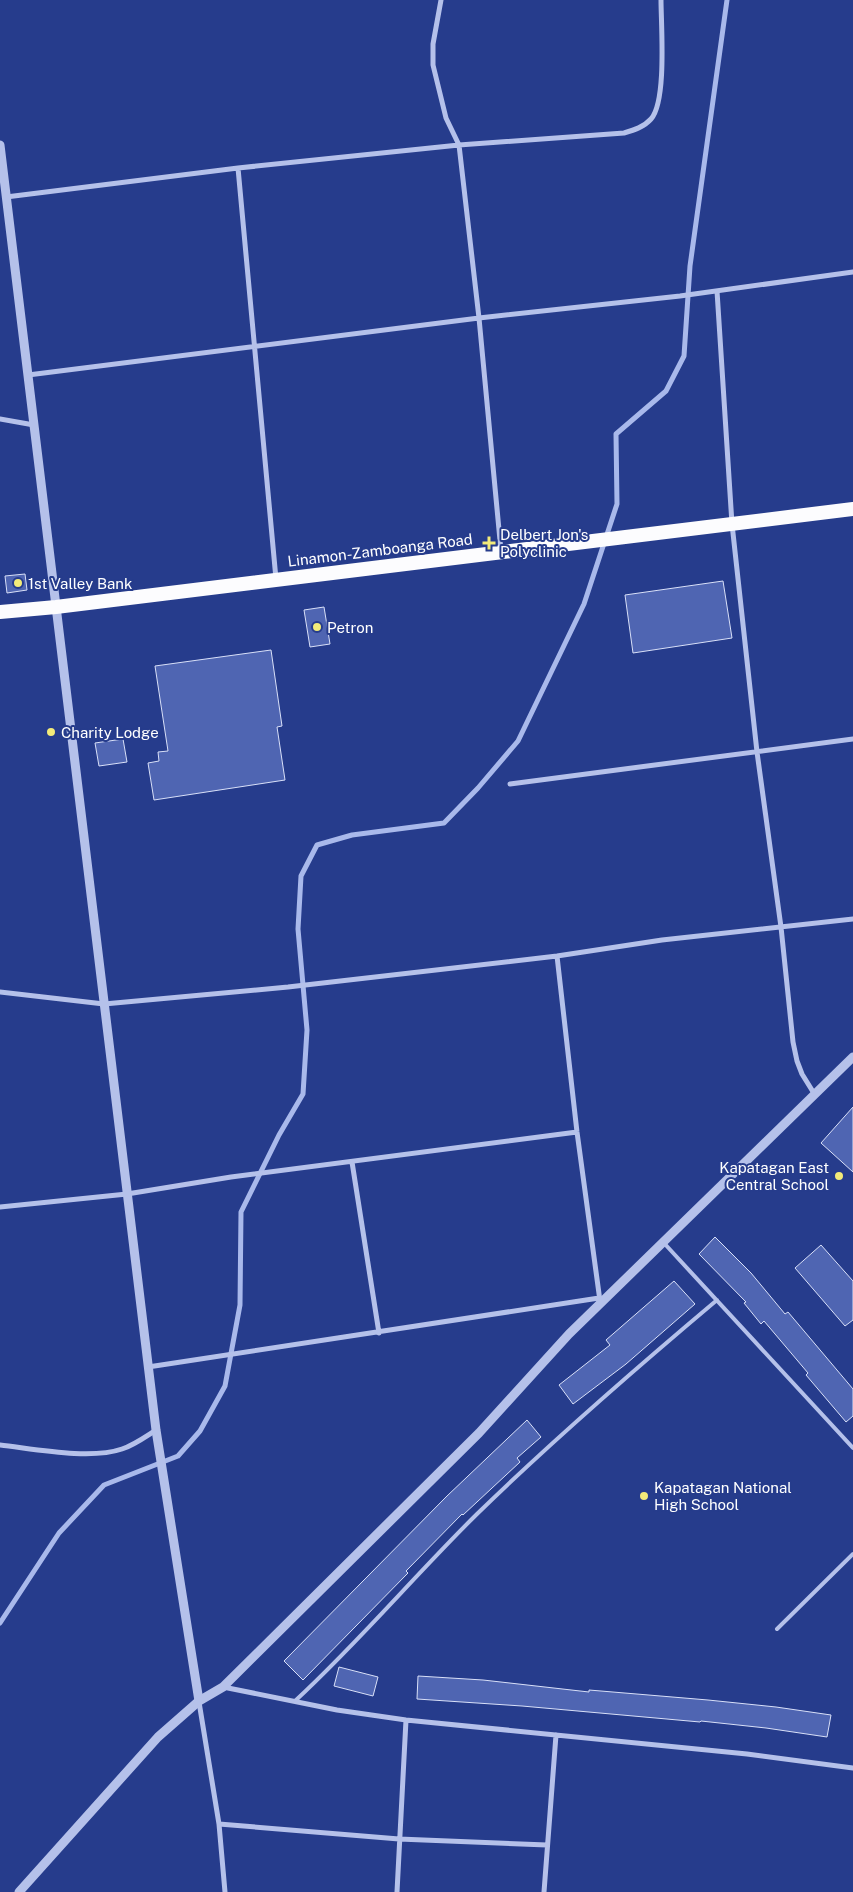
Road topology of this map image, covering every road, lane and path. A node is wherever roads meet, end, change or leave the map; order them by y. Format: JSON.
{"nodes":[{"id":1,"x":441,"y":0,"type":"edge"},
{"id":2,"x":661,"y":0,"type":"edge"},
{"id":3,"x":0,"y":145,"type":"edge"},
{"id":4,"x":459,"y":145,"type":"junction"},
{"id":5,"x":238,"y":168,"type":"junction"},
{"id":6,"x":3,"y":197,"type":"edge"},
{"id":7,"x":853,"y":272,"type":"edge"},
{"id":8,"x":717,"y":291,"type":"junction"},
{"id":9,"x":479,"y":318,"type":"junction"},
{"id":10,"x":254,"y":347,"type":"junction"},
{"id":11,"x":28,"y":376,"type":"junction"},
{"id":12,"x":0,"y":419,"type":"edge"},
{"id":13,"x":34,"y":425,"type":"junction"},
{"id":14,"x":853,"y":509,"type":"edge"},
{"id":15,"x":732,"y":524,"type":"junction"},
{"id":16,"x":501,"y":551,"type":"junction"},
{"id":17,"x":276,"y":580,"type":"junction"},
{"id":18,"x":56,"y":607,"type":"junction"},
{"id":19,"x":0,"y":612,"type":"edge"},
{"id":20,"x":853,"y":739,"type":"edge"},
{"id":21,"x":757,"y":752,"type":"junction"},
{"id":22,"x":510,"y":784,"type":"dead end"},
{"id":23,"x":853,"y":919,"type":"edge"},
{"id":24,"x":781,"y":928,"type":"junction"},
{"id":25,"x":557,"y":956,"type":"junction"},
{"id":26,"x":0,"y":992,"type":"edge"},
{"id":27,"x":104,"y":1004,"type":"junction"},
{"id":28,"x":853,"y":1057,"type":"edge"},
{"id":29,"x":815,"y":1095,"type":"junction"},
{"id":30,"x":577,"y":1132,"type":"junction"},
{"id":31,"x":352,"y":1162,"type":"junction"},
{"id":32,"x":127,"y":1194,"type":"junction"},
{"id":33,"x":0,"y":1207,"type":"edge"},
{"id":34,"x":663,"y":1242,"type":"junction"},
{"id":35,"x":717,"y":1300,"type":"junction"},
{"id":36,"x":600,"y":1301,"type":"junction"},
{"id":37,"x":379,"y":1332,"type":"junction"},
{"id":38,"x":148,"y":1367,"type":"junction"},
{"id":39,"x":156,"y":1430,"type":"junction"},
{"id":40,"x":0,"y":1445,"type":"edge"},
{"id":41,"x":853,"y":1448,"type":"edge"},
{"id":42,"x":853,"y":1554,"type":"edge"},
{"id":43,"x":777,"y":1628,"type":"dead end"},
{"id":44,"x":224,"y":1687,"type":"junction"},
{"id":45,"x":199,"y":1701,"type":"junction"},
{"id":46,"x":295,"y":1701,"type":"junction"},
{"id":47,"x":406,"y":1720,"type":"junction"},
{"id":48,"x":556,"y":1735,"type":"junction"},
{"id":49,"x":853,"y":1768,"type":"edge"},
{"id":50,"x":218,"y":1824,"type":"junction"},
{"id":51,"x":399,"y":1839,"type":"junction"},
{"id":52,"x":547,"y":1845,"type":"junction"},
{"id":53,"x":19,"y":1892,"type":"edge"},
{"id":54,"x":225,"y":1892,"type":"edge"},
{"id":55,"x":397,"y":1892,"type":"edge"},
{"id":56,"x":544,"y":1892,"type":"edge"}],
"edges":[{"from":1,"to":4,"type":"street"},
{"from":2,"to":4,"type":"street"},
{"from":3,"to":6,"type":"street"},
{"from":4,"to":5,"type":"street"},
{"from":4,"to":9,"type":"street"},
{"from":5,"to":6,"type":"street"},
{"from":5,"to":10,"type":"street"},
{"from":6,"to":11,"type":"street"},
{"from":7,"to":8,"type":"street"},
{"from":8,"to":9,"type":"street"},
{"from":8,"to":15,"type":"street"},
{"from":9,"to":10,"type":"street"},
{"from":9,"to":16,"type":"street"},
{"from":10,"to":11,"type":"street"},
{"from":10,"to":17,"type":"street"},
{"from":11,"to":13,"type":"street"},
{"from":12,"to":13,"type":"street"},
{"from":13,"to":18,"type":"street"},
{"from":14,"to":15,"type":"highway","name":"Linamon-Zamboanga Road"},
{"from":15,"to":16,"type":"highway","name":"Linamon-Zamboanga Road"},
{"from":15,"to":21,"type":"street"},
{"from":16,"to":17,"type":"highway","name":"Linamon-Zamboanga Road"},
{"from":17,"to":18,"type":"highway","name":"Linamon-Zamboanga Road"},
{"from":18,"to":19,"type":"highway","name":"Linamon-Zamboanga Road"},
{"from":18,"to":27,"type":"street"},
{"from":20,"to":21,"type":"street"},
{"from":21,"to":22,"type":"street"},
{"from":21,"to":24,"type":"street"},
{"from":23,"to":24,"type":"street"},
{"from":24,"to":25,"type":"street"},
{"from":24,"to":29,"type":"street"},
{"from":25,"to":27,"type":"street"},
{"from":25,"to":30,"type":"street"},
{"from":26,"to":27,"type":"street"},
{"from":27,"to":32,"type":"street"},
{"from":28,"to":29,"type":"street"},
{"from":29,"to":34,"type":"street"},
{"from":30,"to":31,"type":"street"},
{"from":30,"to":36,"type":"street"},
{"from":31,"to":32,"type":"street"},
{"from":31,"to":37,"type":"street"},
{"from":32,"to":33,"type":"street"},
{"from":32,"to":38,"type":"street"},
{"from":34,"to":35,"type":"lane"},
{"from":34,"to":36,"type":"street"},
{"from":35,"to":41,"type":"lane"},
{"from":35,"to":46,"type":"lane"},
{"from":36,"to":37,"type":"street"},
{"from":36,"to":44,"type":"street"},
{"from":37,"to":38,"type":"street"},
{"from":38,"to":39,"type":"street"},
{"from":39,"to":40,"type":"street"},
{"from":39,"to":45,"type":"street"},
{"from":42,"to":43,"type":"lane"},
{"from":44,"to":45,"type":"street"},
{"from":44,"to":46,"type":"street"},
{"from":45,"to":50,"type":"street"},
{"from":45,"to":53,"type":"street"},
{"from":46,"to":47,"type":"street"},
{"from":47,"to":48,"type":"street"},
{"from":47,"to":51,"type":"street"},
{"from":48,"to":49,"type":"street"},
{"from":48,"to":52,"type":"street"},
{"from":50,"to":51,"type":"street"},
{"from":50,"to":54,"type":"street"},
{"from":51,"to":52,"type":"street"},
{"from":51,"to":55,"type":"street"},
{"from":52,"to":56,"type":"street"}]}
